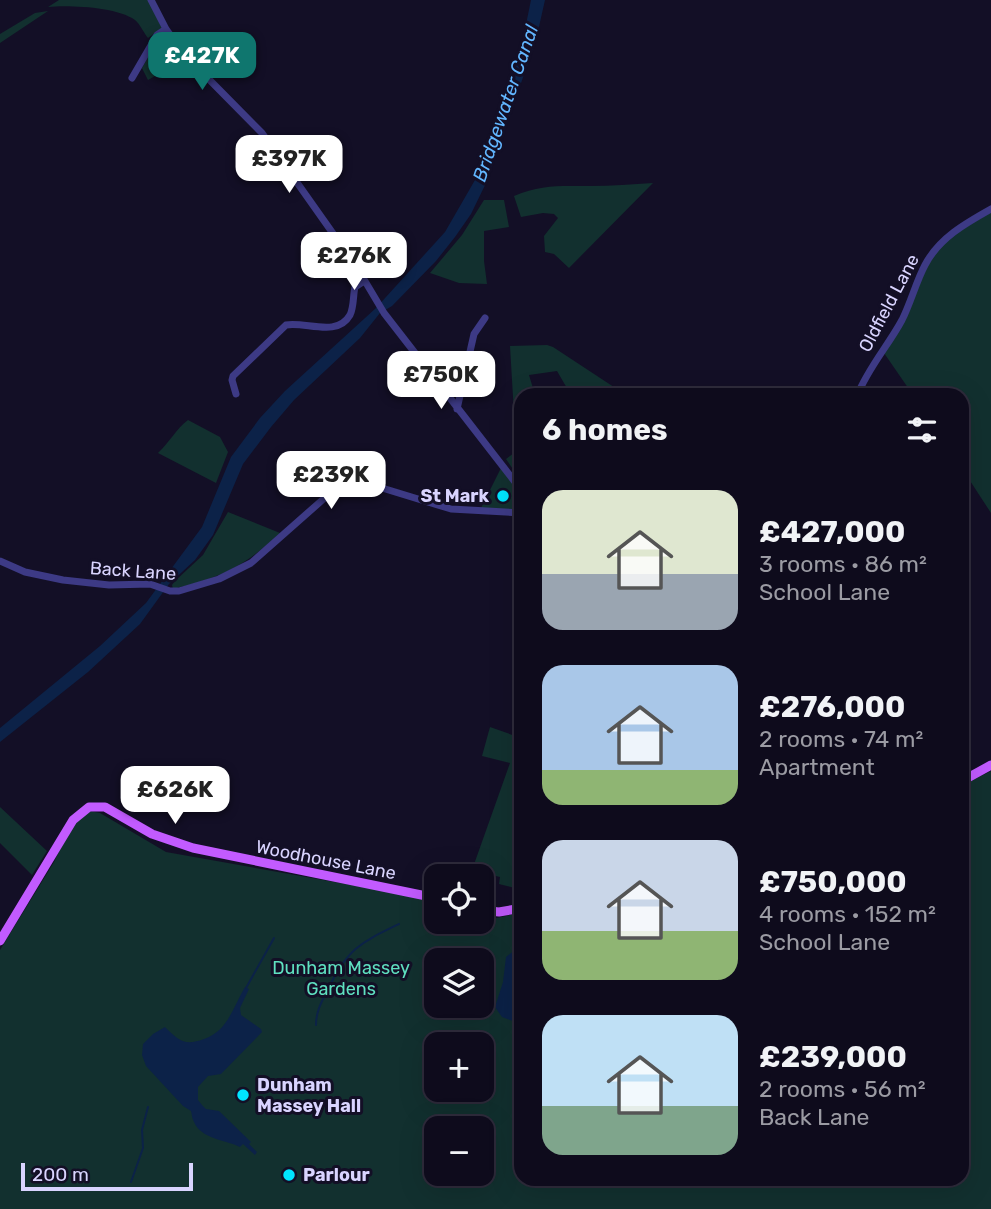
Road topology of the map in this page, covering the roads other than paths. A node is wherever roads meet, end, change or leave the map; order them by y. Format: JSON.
{"nodes":[{"id":1,"x":151,"y":0,"type":"edge"},
{"id":2,"x":166,"y":29,"type":"junction"},
{"id":3,"x":132,"y":78,"type":"dead end"},
{"id":4,"x":991,"y":209,"type":"edge"},
{"id":5,"x":364,"y":281,"type":"junction"},
{"id":6,"x":485,"y":318,"type":"dead end"},
{"id":7,"x":861,"y":388,"type":"edge"},
{"id":8,"x":236,"y":394,"type":"dead end"},
{"id":9,"x":457,"y":409,"type":"junction"},
{"id":10,"x":514,"y":481,"type":"edge"},
{"id":11,"x":514,"y":513,"type":"edge"},
{"id":12,"x":0,"y":561,"type":"edge"},
{"id":13,"x":991,"y":765,"type":"edge"},
{"id":14,"x":969,"y":777,"type":"edge"},
{"id":15,"x":424,"y":895,"type":"edge"},
{"id":16,"x":514,"y":909,"type":"edge"},
{"id":17,"x":494,"y":911,"type":"edge"},
{"id":18,"x":0,"y":941,"type":"edge"}],
"edges":[{"from":1,"to":2,"type":"street"},
{"from":2,"to":3,"type":"street"},
{"from":2,"to":5,"type":"street"},
{"from":4,"to":7,"type":"street","name":"Oldfield Lane"},
{"from":5,"to":8,"type":"street"},
{"from":5,"to":9,"type":"street"},
{"from":6,"to":9,"type":"street"},
{"from":9,"to":10,"type":"street"},
{"from":11,"to":12,"type":"street","name":"Back Lane"},
{"from":13,"to":14,"type":"main road"},
{"from":15,"to":18,"type":"main road","name":"Woodhouse Lane"},
{"from":16,"to":17,"type":"main road"}]}
